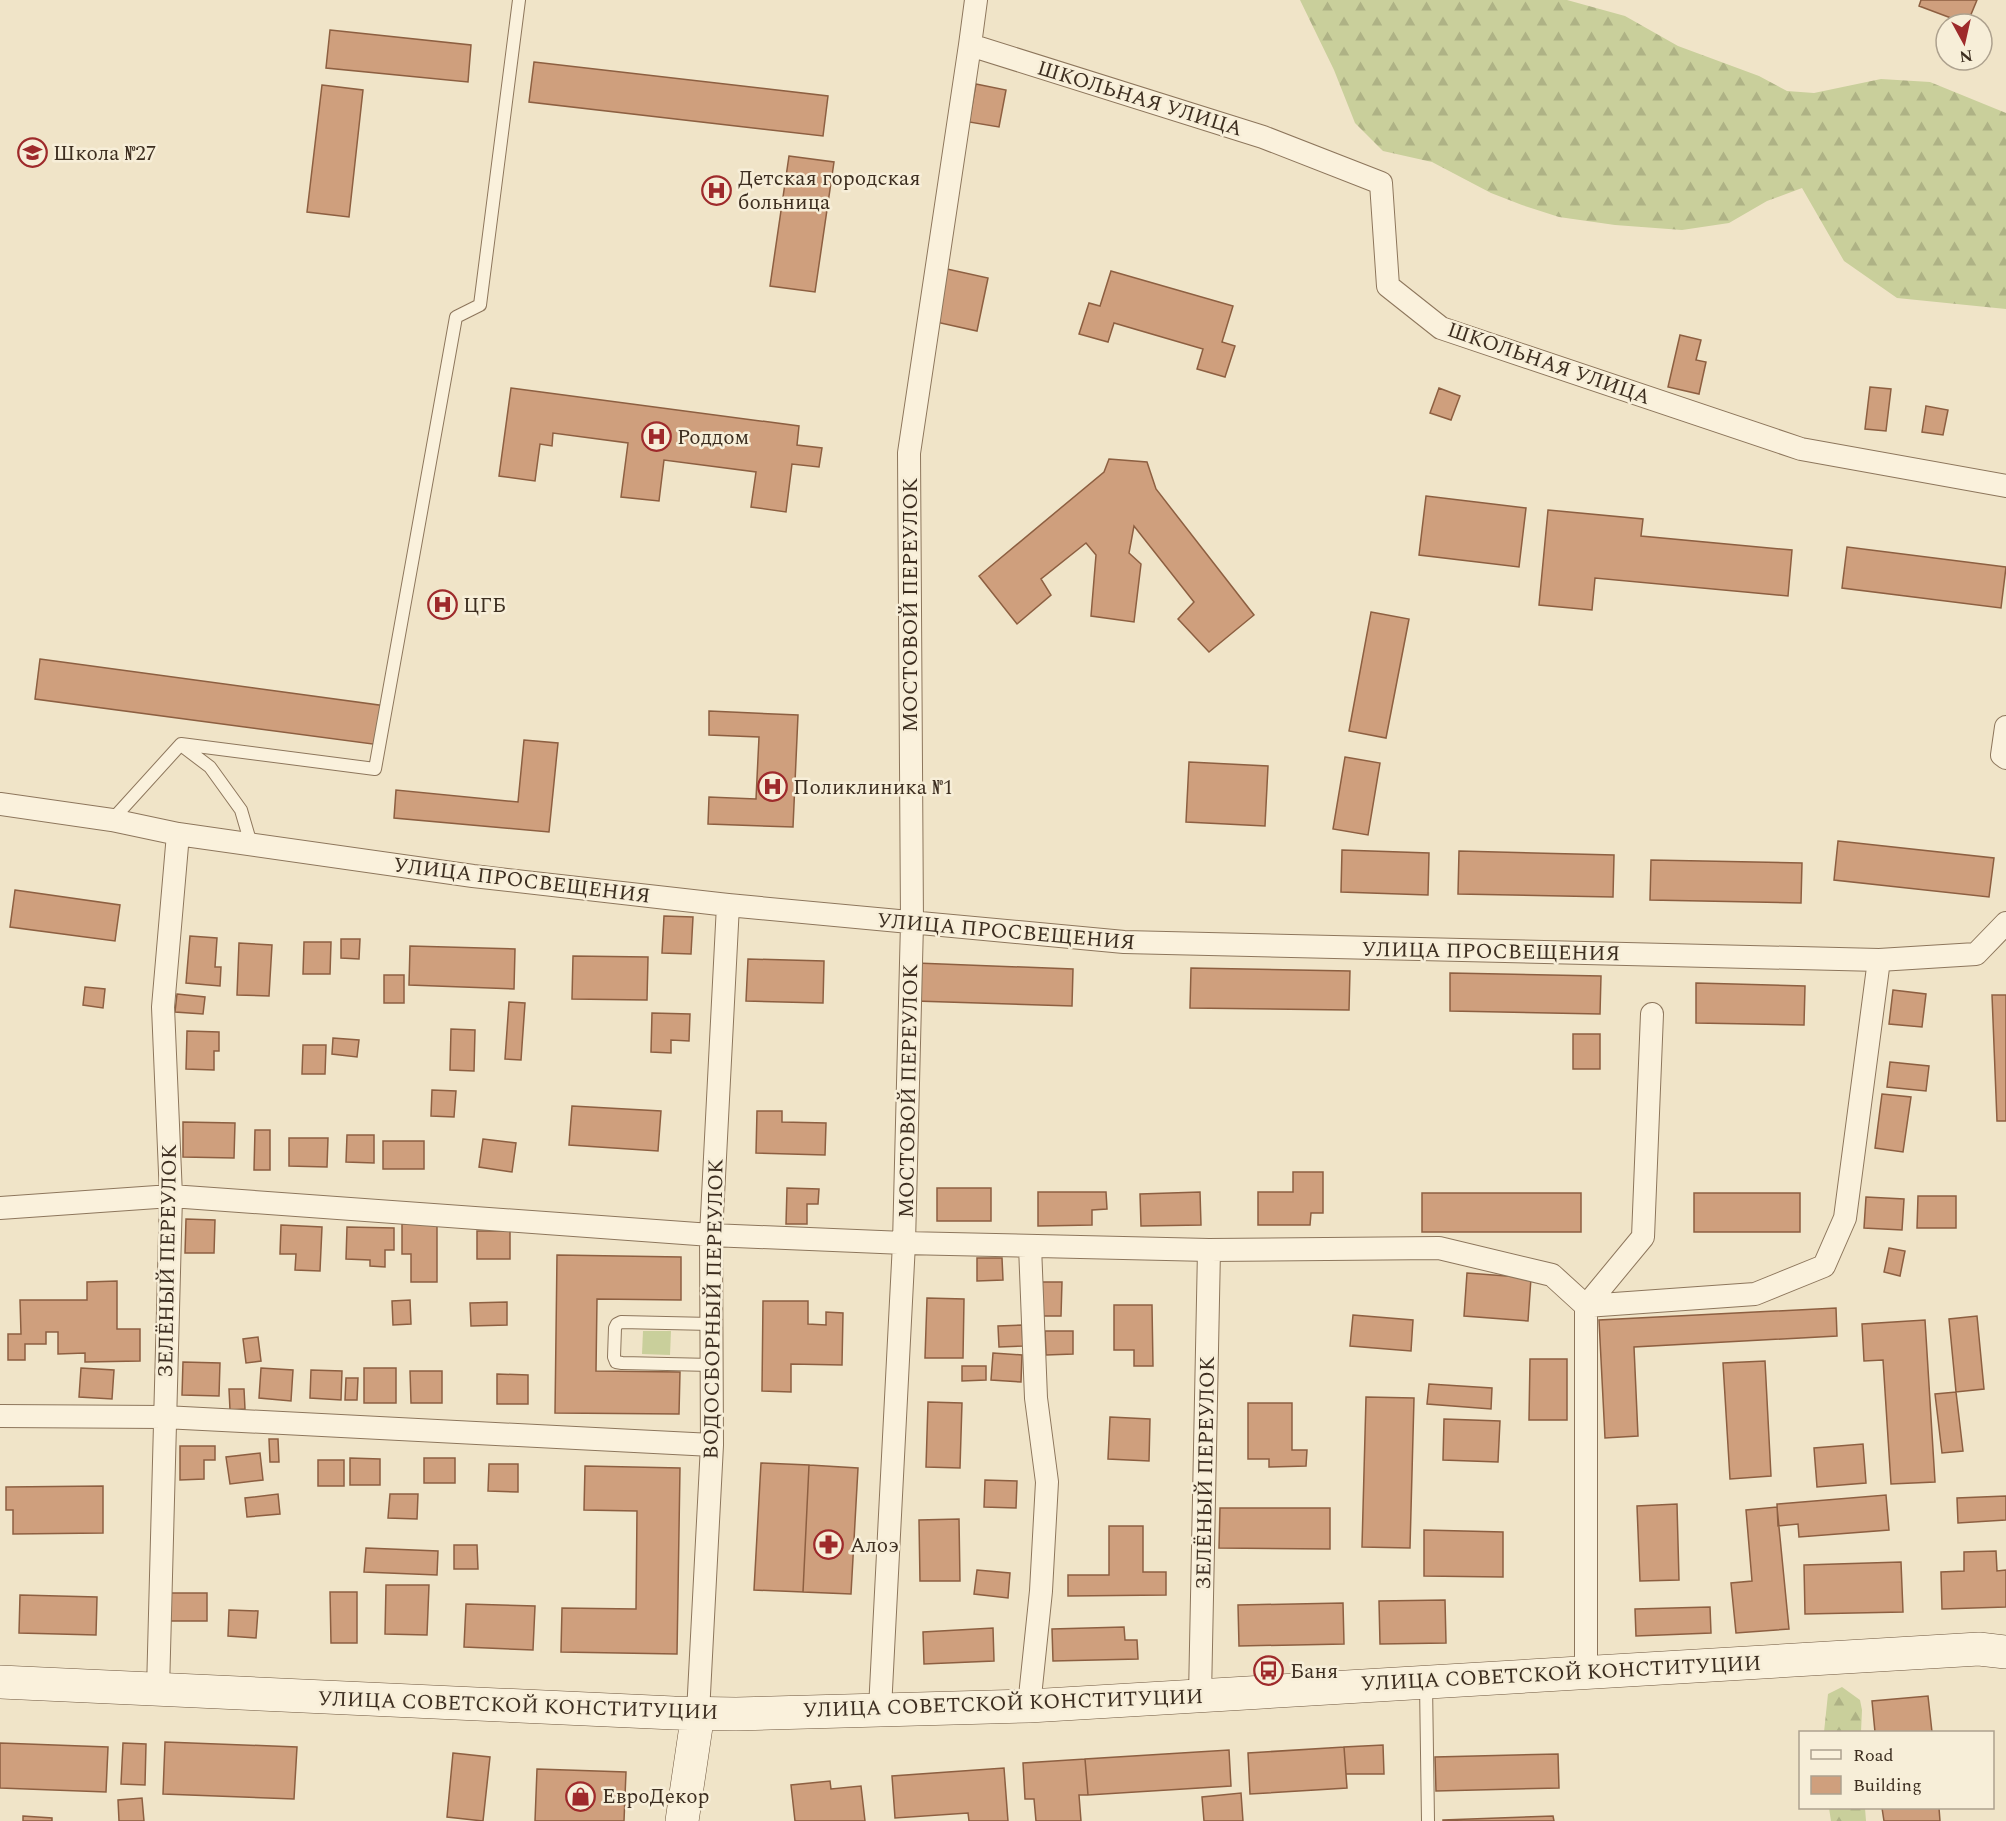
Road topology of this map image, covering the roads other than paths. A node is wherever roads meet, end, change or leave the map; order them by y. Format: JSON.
{"nodes":[{"id":1,"x":519,"y":0,"type":"edge"},
{"id":2,"x":976,"y":0,"type":"edge"},
{"id":3,"x":970,"y":45,"type":"junction"},
{"id":4,"x":2006,"y":486,"type":"edge"},
{"id":5,"x":2006,"y":728,"type":"edge"},
{"id":6,"x":181,"y":744,"type":"junction"},
{"id":7,"x":2006,"y":758,"type":"edge"},
{"id":8,"x":0,"y":804,"type":"edge"},
{"id":9,"x":112,"y":820,"type":"junction"},
{"id":10,"x":178,"y":834,"type":"junction"},
{"id":11,"x":250,"y":844,"type":"junction"},
{"id":12,"x":728,"y":905,"type":"junction"},
{"id":13,"x":912,"y":923,"type":"junction"},
{"id":14,"x":2006,"y":923,"type":"edge"},
{"id":15,"x":1879,"y":960,"type":"junction"},
{"id":16,"x":1652,"y":1014,"type":"dead end"},
{"id":17,"x":171,"y":1196,"type":"junction"},
{"id":18,"x":0,"y":1208,"type":"edge"},
{"id":19,"x":711,"y":1235,"type":"junction"},
{"id":20,"x":904,"y":1243,"type":"junction"},
{"id":21,"x":1030,"y":1246,"type":"junction"},
{"id":22,"x":1209,"y":1250,"type":"junction"},
{"id":23,"x":1586,"y":1306,"type":"junction"},
{"id":24,"x":711,"y":1324,"type":"junction"},
{"id":25,"x":712,"y":1365,"type":"junction"},
{"id":26,"x":0,"y":1416,"type":"edge"},
{"id":27,"x":164,"y":1417,"type":"junction"},
{"id":28,"x":712,"y":1445,"type":"junction"},
{"id":29,"x":2006,"y":1652,"type":"edge"},
{"id":30,"x":1586,"y":1672,"type":"junction"},
{"id":31,"x":1426,"y":1681,"type":"junction"},
{"id":32,"x":0,"y":1682,"type":"edge"},
{"id":33,"x":158,"y":1690,"type":"junction"},
{"id":34,"x":1200,"y":1696,"type":"junction"},
{"id":35,"x":1029,"y":1706,"type":"junction"},
{"id":36,"x":880,"y":1709,"type":"junction"},
{"id":37,"x":698,"y":1713,"type":"junction"},
{"id":38,"x":682,"y":1821,"type":"edge"},
{"id":39,"x":1428,"y":1821,"type":"edge"}],
"edges":[{"from":1,"to":6,"type":"lane"},
{"from":2,"to":3,"type":"street"},
{"from":3,"to":4,"type":"street","name":"ШКОЛЬНАЯ УЛИЦА"},
{"from":3,"to":13,"type":"street","name":"МОСТОВОЙ ПЕРЕУЛОК"},
{"from":5,"to":7,"type":"street"},
{"from":6,"to":9,"type":"lane"},
{"from":6,"to":11,"type":"lane"},
{"from":8,"to":9,"type":"street","name":"УЛИЦА ПРОСВЕЩЕНИЯ"},
{"from":9,"to":10,"type":"street","name":"УЛИЦА ПРОСВЕЩЕНИЯ"},
{"from":10,"to":11,"type":"street","name":"УЛИЦА ПРОСВЕЩЕНИЯ"},
{"from":10,"to":17,"type":"street","name":"ЗЕЛЁНЫЙ ПЕРЕУЛОК"},
{"from":11,"to":12,"type":"street","name":"УЛИЦА ПРОСВЕЩЕНИЯ"},
{"from":12,"to":13,"type":"street","name":"УЛИЦА ПРОСВЕЩЕНИЯ"},
{"from":12,"to":19,"type":"street","name":"ВОДОСБОРНЫЙ ПЕРЕУЛОК"},
{"from":13,"to":15,"type":"street","name":"УЛИЦА ПРОСВЕЩЕНИЯ"},
{"from":13,"to":20,"type":"street","name":"МОСТОВОЙ ПЕРЕУЛОК"},
{"from":14,"to":15,"type":"street","name":"УЛИЦА ПРОСВЕЩЕНИЯ"},
{"from":15,"to":23,"type":"street"},
{"from":16,"to":23,"type":"street"},
{"from":17,"to":18,"type":"street"},
{"from":17,"to":19,"type":"street"},
{"from":17,"to":27,"type":"street","name":"ЗЕЛЁНЫЙ ПЕРЕУЛОК"},
{"from":19,"to":20,"type":"street"},
{"from":19,"to":24,"type":"street","name":"ВОДОСБОРНЫЙ ПЕРЕУЛОК"},
{"from":20,"to":21,"type":"street"},
{"from":20,"to":36,"type":"street","name":"МОСТОВОЙ ПЕРЕУЛОК"},
{"from":21,"to":22,"type":"street"},
{"from":21,"to":35,"type":"street"},
{"from":22,"to":23,"type":"street"},
{"from":22,"to":34,"type":"street","name":"ЗЕЛЁНЫЙ ПЕРЕУЛОК"},
{"from":23,"to":30,"type":"street"},
{"from":24,"to":25,"type":"street","name":"ВОДОСБОРНЫЙ ПЕРЕУЛОК"},
{"from":24,"to":25,"type":"lane"},
{"from":25,"to":28,"type":"street","name":"ВОДОСБОРНЫЙ ПЕРЕУЛОК"},
{"from":26,"to":27,"type":"street"},
{"from":27,"to":28,"type":"street"},
{"from":27,"to":33,"type":"street","name":"ЗЕЛЁНЫЙ ПЕРЕУЛОК"},
{"from":28,"to":37,"type":"street","name":"ВОДОСБОРНЫЙ ПЕРЕУЛОК"},
{"from":29,"to":30,"type":"main road","name":"УЛИЦА СОВЕТСКОЙ КОНСТИТУЦИИ"},
{"from":30,"to":31,"type":"main road","name":"УЛИЦА СОВЕТСКОЙ КОНСТИТУЦИИ"},
{"from":31,"to":34,"type":"main road","name":"УЛИЦА СОВЕТСКОЙ КОНСТИТУЦИИ"},
{"from":31,"to":39,"type":"lane"},
{"from":32,"to":33,"type":"main road","name":"УЛИЦА СОВЕТСКОЙ КОНСТИТУЦИИ"},
{"from":33,"to":37,"type":"main road","name":"УЛИЦА СОВЕТСКОЙ КОНСТИТУЦИИ"},
{"from":34,"to":35,"type":"main road","name":"УЛИЦА СОВЕТСКОЙ КОНСТИТУЦИИ"},
{"from":35,"to":36,"type":"main road","name":"УЛИЦА СОВЕТСКОЙ КОНСТИТУЦИИ"},
{"from":36,"to":37,"type":"main road","name":"УЛИЦА СОВЕТСКОЙ КОНСТИТУЦИИ"},
{"from":37,"to":38,"type":"main road"}]}
